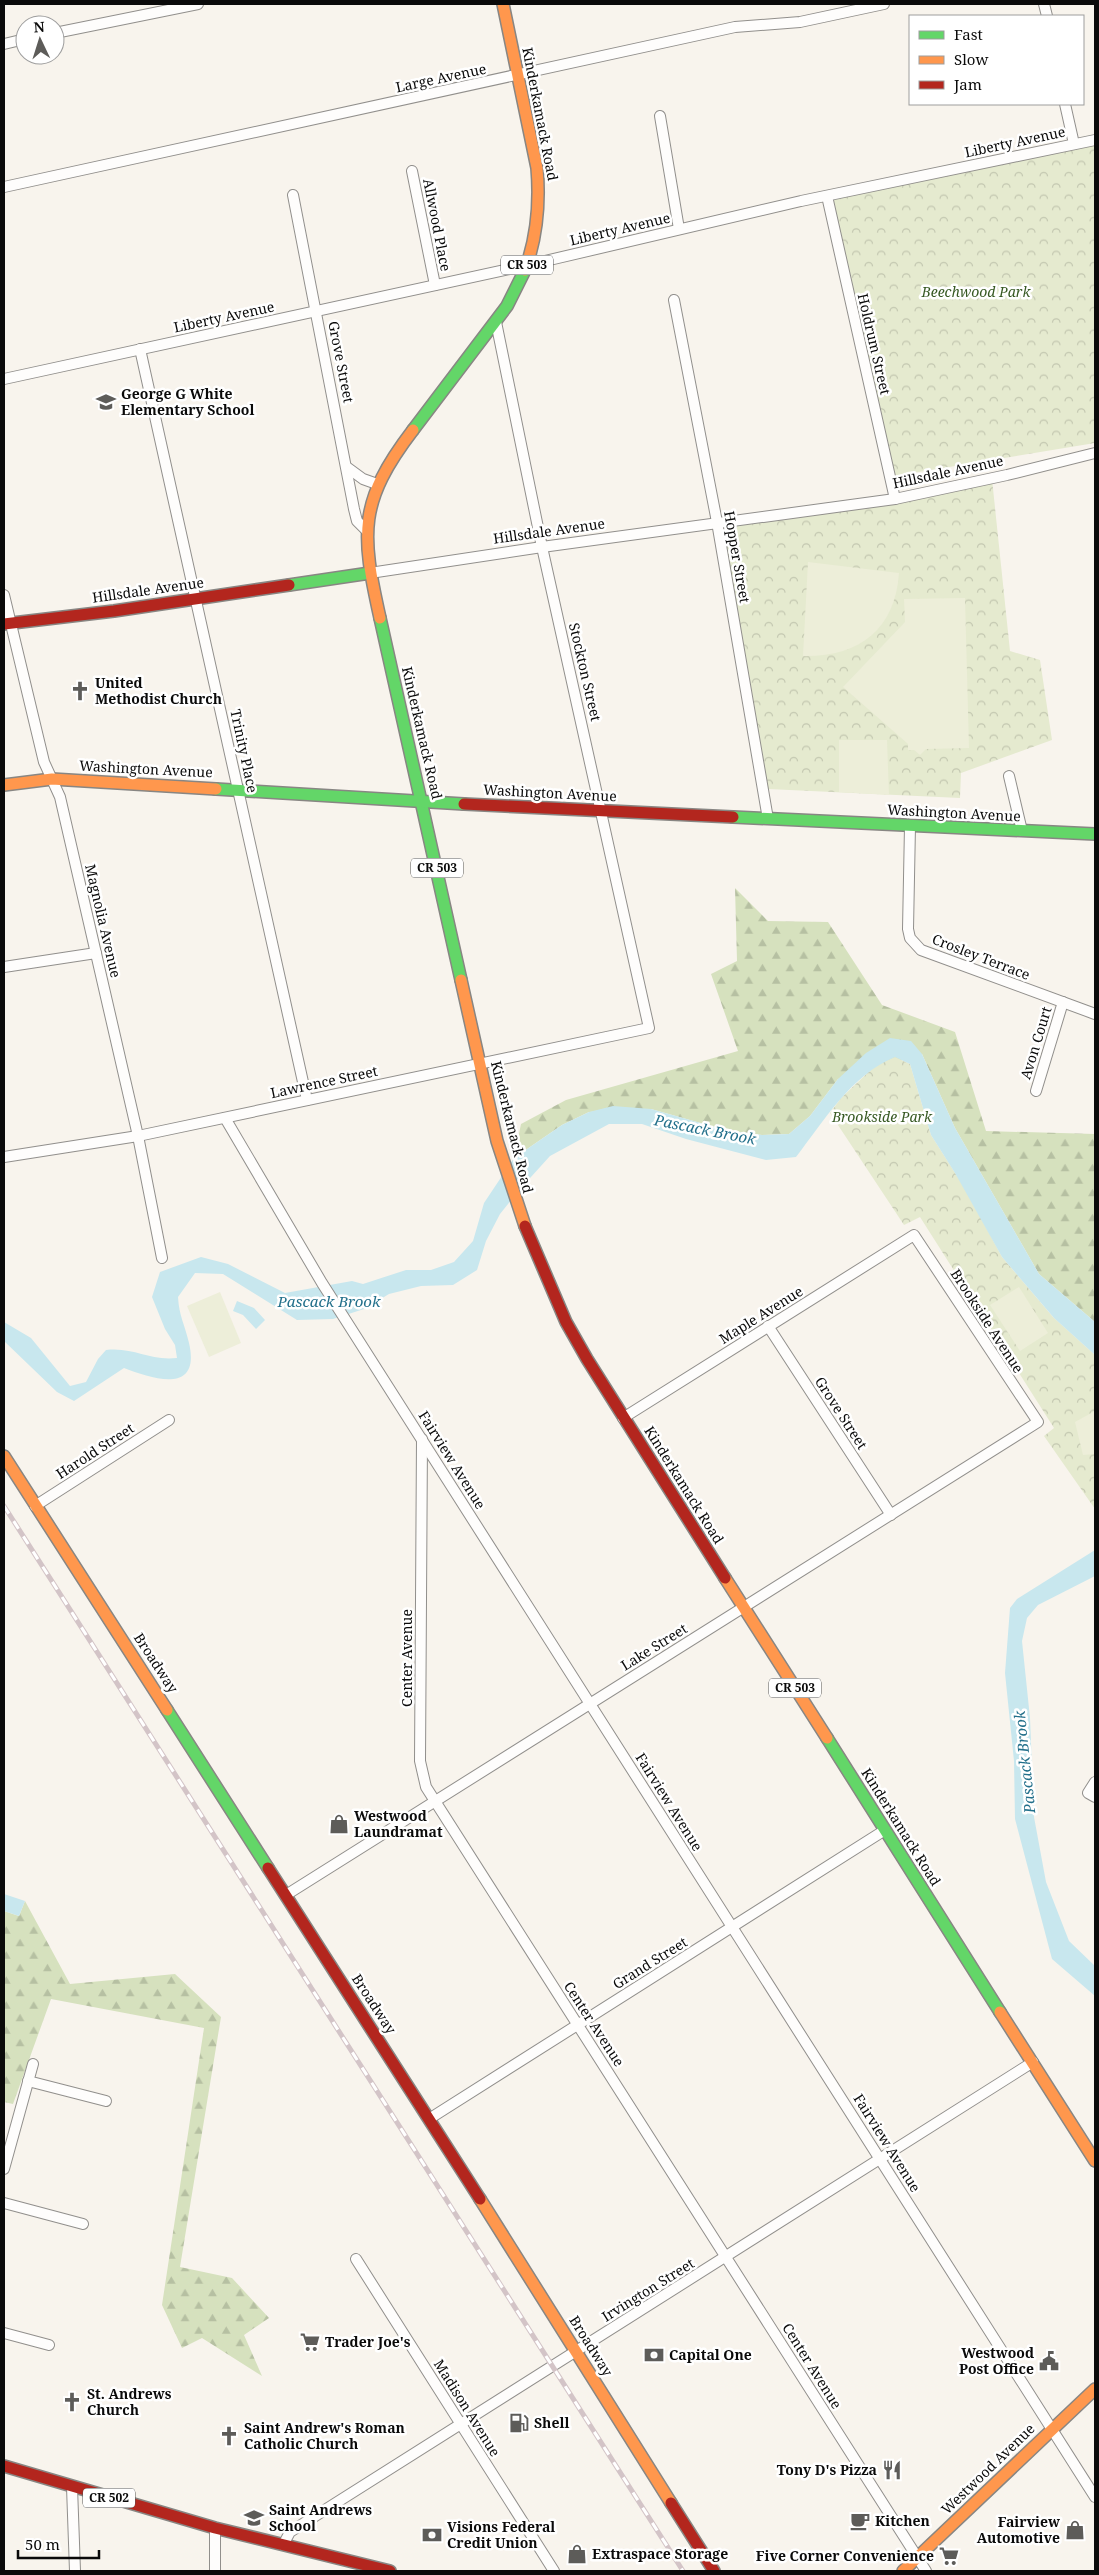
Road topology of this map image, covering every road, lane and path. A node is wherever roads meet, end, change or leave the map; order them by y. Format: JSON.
{"nodes":[{"id":1,"x":198,"y":4,"type":"edge"},
{"id":2,"x":503,"y":4,"type":"edge"},
{"id":3,"x":884,"y":4,"type":"edge"},
{"id":4,"x":872,"y":5,"type":"edge"},
{"id":5,"x":65,"y":31,"type":"edge"},
{"id":6,"x":518,"y":75,"type":"junction"},
{"id":7,"x":1066,"y":105,"type":"edge"},
{"id":8,"x":660,"y":116,"type":"dead end"},
{"id":9,"x":1095,"y":140,"type":"edge"},
{"id":10,"x":1074,"y":144,"type":"junction"},
{"id":11,"x":412,"y":171,"type":"dead end"},
{"id":12,"x":4,"y":187,"type":"edge"},
{"id":13,"x":293,"y":195,"type":"dead end"},
{"id":14,"x":827,"y":196,"type":"junction"},
{"id":15,"x":679,"y":230,"type":"junction"},
{"id":16,"x":528,"y":265,"type":"junction"},
{"id":17,"x":435,"y":285,"type":"junction"},
{"id":18,"x":674,"y":300,"type":"dead end"},
{"id":19,"x":317,"y":310,"type":"junction"},
{"id":20,"x":496,"y":322,"type":"junction"},
{"id":21,"x":140,"y":349,"type":"junction"},
{"id":22,"x":4,"y":379,"type":"edge"},
{"id":23,"x":1095,"y":453,"type":"edge"},
{"id":24,"x":348,"y":468,"type":"junction"},
{"id":25,"x":377,"y":484,"type":"junction"},
{"id":26,"x":895,"y":499,"type":"junction"},
{"id":27,"x":717,"y":522,"type":"junction"},
{"id":28,"x":367,"y":531,"type":"junction"},
{"id":29,"x":542,"y":546,"type":"junction"},
{"id":30,"x":370,"y":573,"type":"junction"},
{"id":31,"x":4,"y":595,"type":"edge"},
{"id":32,"x":196,"y":598,"type":"junction"},
{"id":33,"x":7,"y":624,"type":"edge"},
{"id":34,"x":1009,"y":776,"type":"dead end"},
{"id":35,"x":52,"y":779,"type":"junction"},
{"id":36,"x":4,"y":786,"type":"edge"},
{"id":37,"x":238,"y":789,"type":"junction"},
{"id":38,"x":422,"y":802,"type":"junction"},
{"id":39,"x":603,"y":811,"type":"junction"},
{"id":40,"x":768,"y":819,"type":"junction"},
{"id":41,"x":910,"y":826,"type":"junction"},
{"id":42,"x":1022,"y":831,"type":"junction"},
{"id":43,"x":1095,"y":834,"type":"edge"},
{"id":44,"x":96,"y":952,"type":"junction"},
{"id":45,"x":4,"y":967,"type":"edge"},
{"id":46,"x":1062,"y":1002,"type":"junction"},
{"id":47,"x":1095,"y":1014,"type":"edge"},
{"id":48,"x":649,"y":1028,"type":"joint"},
{"id":49,"x":480,"y":1064,"type":"junction"},
{"id":50,"x":1036,"y":1091,"type":"dead end"},
{"id":51,"x":307,"y":1100,"type":"junction"},
{"id":52,"x":225,"y":1118,"type":"junction"},
{"id":53,"x":138,"y":1136,"type":"junction"},
{"id":54,"x":4,"y":1157,"type":"edge"},
{"id":55,"x":914,"y":1235,"type":"joint"},
{"id":56,"x":162,"y":1258,"type":"dead end"},
{"id":57,"x":768,"y":1326,"type":"junction"},
{"id":58,"x":623,"y":1418,"type":"junction"},
{"id":59,"x":170,"y":1420,"type":"dead end"},
{"id":60,"x":1038,"y":1422,"type":"joint"},
{"id":61,"x":422,"y":1439,"type":"junction"},
{"id":62,"x":4,"y":1456,"type":"edge"},
{"id":63,"x":35,"y":1506,"type":"junction"},
{"id":64,"x":891,"y":1514,"type":"junction"},
{"id":65,"x":744,"y":1607,"type":"junction"},
{"id":66,"x":590,"y":1703,"type":"junction"},
{"id":67,"x":1095,"y":1782,"type":"edge"},
{"id":68,"x":1092,"y":1795,"type":"edge"},
{"id":69,"x":435,"y":1801,"type":"junction"},
{"id":70,"x":885,"y":1830,"type":"junction"},
{"id":71,"x":286,"y":1895,"type":"junction"},
{"id":72,"x":732,"y":1927,"type":"junction"},
{"id":73,"x":578,"y":2024,"type":"junction"},
{"id":74,"x":1033,"y":2062,"type":"junction"},
{"id":75,"x":33,"y":2064,"type":"dead end"},
{"id":76,"x":28,"y":2081,"type":"junction"},
{"id":77,"x":106,"y":2101,"type":"dead end"},
{"id":78,"x":429,"y":2119,"type":"junction"},
{"id":79,"x":880,"y":2159,"type":"junction"},
{"id":80,"x":1095,"y":2161,"type":"edge"},
{"id":81,"x":4,"y":2169,"type":"edge"},
{"id":82,"x":4,"y":2203,"type":"edge"},
{"id":83,"x":83,"y":2224,"type":"dead end"},
{"id":84,"x":726,"y":2256,"type":"junction"},
{"id":85,"x":356,"y":2259,"type":"dead end"},
{"id":86,"x":4,"y":2334,"type":"edge"},
{"id":87,"x":49,"y":2345,"type":"dead end"},
{"id":88,"x":576,"y":2351,"type":"junction"},
{"id":89,"x":1095,"y":2390,"type":"edge"},
{"id":90,"x":461,"y":2424,"type":"junction"},
{"id":91,"x":1052,"y":2429,"type":"junction"},
{"id":92,"x":4,"y":2466,"type":"edge"},
{"id":93,"x":72,"y":2487,"type":"junction"},
{"id":94,"x":1095,"y":2497,"type":"edge"},
{"id":95,"x":214,"y":2528,"type":"junction"},
{"id":96,"x":283,"y":2545,"type":"junction"},
{"id":97,"x":918,"y":2557,"type":"junction"},
{"id":98,"x":75,"y":2571,"type":"edge"},
{"id":99,"x":215,"y":2571,"type":"edge"},
{"id":100,"x":390,"y":2571,"type":"edge"},
{"id":101,"x":554,"y":2571,"type":"edge"},
{"id":102,"x":714,"y":2571,"type":"edge"},
{"id":103,"x":903,"y":2571,"type":"edge"},
{"id":104,"x":926,"y":2571,"type":"edge"}],
"edges":[{"from":1,"to":5,"type":"street"},
{"from":2,"to":6,"type":"main road","name":"Kinderkamack Road","number":"CR 503"},
{"from":3,"to":4,"type":"street","name":"Large Avenue"},
{"from":4,"to":6,"type":"street","name":"Large Avenue"},
{"from":6,"to":12,"type":"street","name":"Large Avenue"},
{"from":6,"to":16,"type":"main road","name":"Kinderkamack Road","number":"CR 503"},
{"from":7,"to":10,"type":"street"},
{"from":8,"to":15,"type":"street"},
{"from":9,"to":10,"type":"street","name":"Liberty Avenue"},
{"from":10,"to":14,"type":"street","name":"Liberty Avenue"},
{"from":11,"to":17,"type":"street","name":"Allwood Place"},
{"from":13,"to":19,"type":"street","name":"Grove Street"},
{"from":14,"to":15,"type":"street","name":"Liberty Avenue"},
{"from":14,"to":26,"type":"street","name":"Holdrum Street"},
{"from":15,"to":16,"type":"street","name":"Liberty Avenue"},
{"from":16,"to":17,"type":"street","name":"Liberty Avenue"},
{"from":16,"to":20,"type":"main road","name":"Kinderkamack Road","number":"CR 503"},
{"from":17,"to":19,"type":"street","name":"Liberty Avenue"},
{"from":18,"to":27,"type":"street","name":"Hopper Street"},
{"from":19,"to":21,"type":"street","name":"Liberty Avenue"},
{"from":19,"to":24,"type":"street","name":"Grove Street"},
{"from":20,"to":25,"type":"main road","name":"Kinderkamack Road","number":"CR 503"},
{"from":20,"to":29,"type":"street","name":"Stockton Street"},
{"from":21,"to":22,"type":"street","name":"Liberty Avenue"},
{"from":21,"to":32,"type":"street","name":"Trinity Place"},
{"from":23,"to":26,"type":"street","name":"Hillsdale Avenue"},
{"from":24,"to":25,"type":"street"},
{"from":24,"to":28,"type":"street","name":"Grove Street"},
{"from":25,"to":28,"type":"main road","name":"Kinderkamack Road","number":"CR 503"},
{"from":26,"to":27,"type":"street","name":"Hillsdale Avenue"},
{"from":27,"to":29,"type":"street","name":"Hillsdale Avenue"},
{"from":27,"to":40,"type":"street","name":"Hopper Street"},
{"from":28,"to":30,"type":"main road","name":"Kinderkamack Road","number":"CR 503"},
{"from":29,"to":30,"type":"street","name":"Hillsdale Avenue"},
{"from":29,"to":39,"type":"street","name":"Stockton Street"},
{"from":30,"to":32,"type":"main road","name":"Hillsdale Avenue"},
{"from":30,"to":38,"type":"main road","name":"Kinderkamack Road","number":"CR 503"},
{"from":31,"to":33,"type":"street","name":"Magnolia Avenue"},
{"from":32,"to":33,"type":"main road","name":"Hillsdale Avenue"},
{"from":32,"to":37,"type":"street","name":"Trinity Place"},
{"from":33,"to":35,"type":"street","name":"Magnolia Avenue"},
{"from":34,"to":42,"type":"street"},
{"from":35,"to":36,"type":"main road","name":"Washington Avenue"},
{"from":35,"to":37,"type":"main road","name":"Washington Avenue"},
{"from":35,"to":44,"type":"street","name":"Magnolia Avenue"},
{"from":37,"to":38,"type":"main road","name":"Washington Avenue"},
{"from":37,"to":51,"type":"street","name":"Trinity Place"},
{"from":38,"to":39,"type":"main road","name":"Washington Avenue"},
{"from":38,"to":49,"type":"main road","name":"Kinderkamack Road","number":"CR 503"},
{"from":39,"to":40,"type":"main road","name":"Washington Avenue"},
{"from":39,"to":48,"type":"street","name":"Stockton Street"},
{"from":40,"to":41,"type":"main road","name":"Washington Avenue"},
{"from":41,"to":42,"type":"main road","name":"Washington Avenue"},
{"from":41,"to":46,"type":"street","name":"Crosley Terrace"},
{"from":42,"to":43,"type":"main road","name":"Washington Avenue"},
{"from":44,"to":45,"type":"street"},
{"from":44,"to":53,"type":"street","name":"Magnolia Avenue"},
{"from":46,"to":47,"type":"street","name":"Crosley Terrace"},
{"from":46,"to":50,"type":"street","name":"Avon Court"},
{"from":48,"to":49,"type":"street","name":"Lawrence Street"},
{"from":49,"to":51,"type":"street","name":"Lawrence Street"},
{"from":49,"to":58,"type":"main road","name":"Kinderkamack Road","number":"CR 503"},
{"from":51,"to":52,"type":"street","name":"Lawrence Street"},
{"from":52,"to":53,"type":"street","name":"Lawrence Street"},
{"from":52,"to":61,"type":"street","name":"Fairview Avenue"},
{"from":53,"to":54,"type":"street","name":"Lawrence Street"},
{"from":53,"to":56,"type":"street","name":"Magnolia Avenue"},
{"from":55,"to":57,"type":"street","name":"Maple Avenue"},
{"from":55,"to":60,"type":"street","name":"Brookside Avenue"},
{"from":57,"to":58,"type":"street","name":"Maple Avenue"},
{"from":57,"to":64,"type":"street","name":"Grove Street"},
{"from":58,"to":65,"type":"main road","name":"Kinderkamack Road","number":"CR 503"},
{"from":59,"to":63,"type":"street","name":"Harold Street"},
{"from":60,"to":64,"type":"street","name":"Lake Street"},
{"from":61,"to":66,"type":"street","name":"Fairview Avenue"},
{"from":61,"to":69,"type":"street","name":"Center Avenue"},
{"from":62,"to":63,"type":"main road","name":"Broadway"},
{"from":63,"to":71,"type":"main road","name":"Broadway"},
{"from":64,"to":65,"type":"street","name":"Lake Street"},
{"from":65,"to":66,"type":"street","name":"Lake Street"},
{"from":65,"to":70,"type":"main road","name":"Kinderkamack Road","number":"CR 503"},
{"from":66,"to":69,"type":"street","name":"Lake Street"},
{"from":66,"to":72,"type":"street","name":"Fairview Avenue"},
{"from":67,"to":68,"type":"street"},
{"from":69,"to":71,"type":"street","name":"Lake Street"},
{"from":69,"to":73,"type":"street","name":"Center Avenue"},
{"from":70,"to":72,"type":"street","name":"Grand Street"},
{"from":70,"to":74,"type":"main road","name":"Kinderkamack Road","number":"CR 503"},
{"from":71,"to":78,"type":"main road","name":"Broadway"},
{"from":72,"to":73,"type":"street","name":"Grand Street"},
{"from":72,"to":79,"type":"street","name":"Fairview Avenue"},
{"from":73,"to":78,"type":"street","name":"Grand Street"},
{"from":73,"to":84,"type":"street","name":"Center Avenue"},
{"from":74,"to":79,"type":"street","name":"Irvington Street"},
{"from":74,"to":80,"type":"main road","name":"Kinderkamack Road","number":"CR 503"},
{"from":75,"to":76,"type":"street"},
{"from":76,"to":77,"type":"street"},
{"from":76,"to":81,"type":"street"},
{"from":78,"to":88,"type":"main road","name":"Broadway"},
{"from":79,"to":84,"type":"street","name":"Irvington Street"},
{"from":79,"to":91,"type":"street","name":"Fairview Avenue"},
{"from":82,"to":83,"type":"street"},
{"from":84,"to":88,"type":"street","name":"Irvington Street"},
{"from":84,"to":97,"type":"street","name":"Center Avenue"},
{"from":85,"to":90,"type":"street","name":"Madison Avenue"},
{"from":86,"to":87,"type":"street"},
{"from":88,"to":90,"type":"street","name":"Irvington Street"},
{"from":88,"to":102,"type":"main road","name":"Broadway"},
{"from":89,"to":91,"type":"main road","name":"Westwood Avenue"},
{"from":90,"to":96,"type":"street","name":"Irvington Street"},
{"from":90,"to":101,"type":"street","name":"Madison Avenue"},
{"from":91,"to":94,"type":"street","name":"Fairview Avenue"},
{"from":91,"to":97,"type":"main road","name":"Westwood Avenue"},
{"from":92,"to":93,"type":"main road","number":"CR 502"},
{"from":93,"to":95,"type":"main road","number":"CR 502"},
{"from":93,"to":98,"type":"street"},
{"from":95,"to":96,"type":"main road","number":"CR 502"},
{"from":95,"to":99,"type":"street"},
{"from":96,"to":100,"type":"main road","number":"CR 502"},
{"from":97,"to":103,"type":"main road","name":"Westwood Avenue"},
{"from":97,"to":104,"type":"street","name":"Center Avenue"}]}
